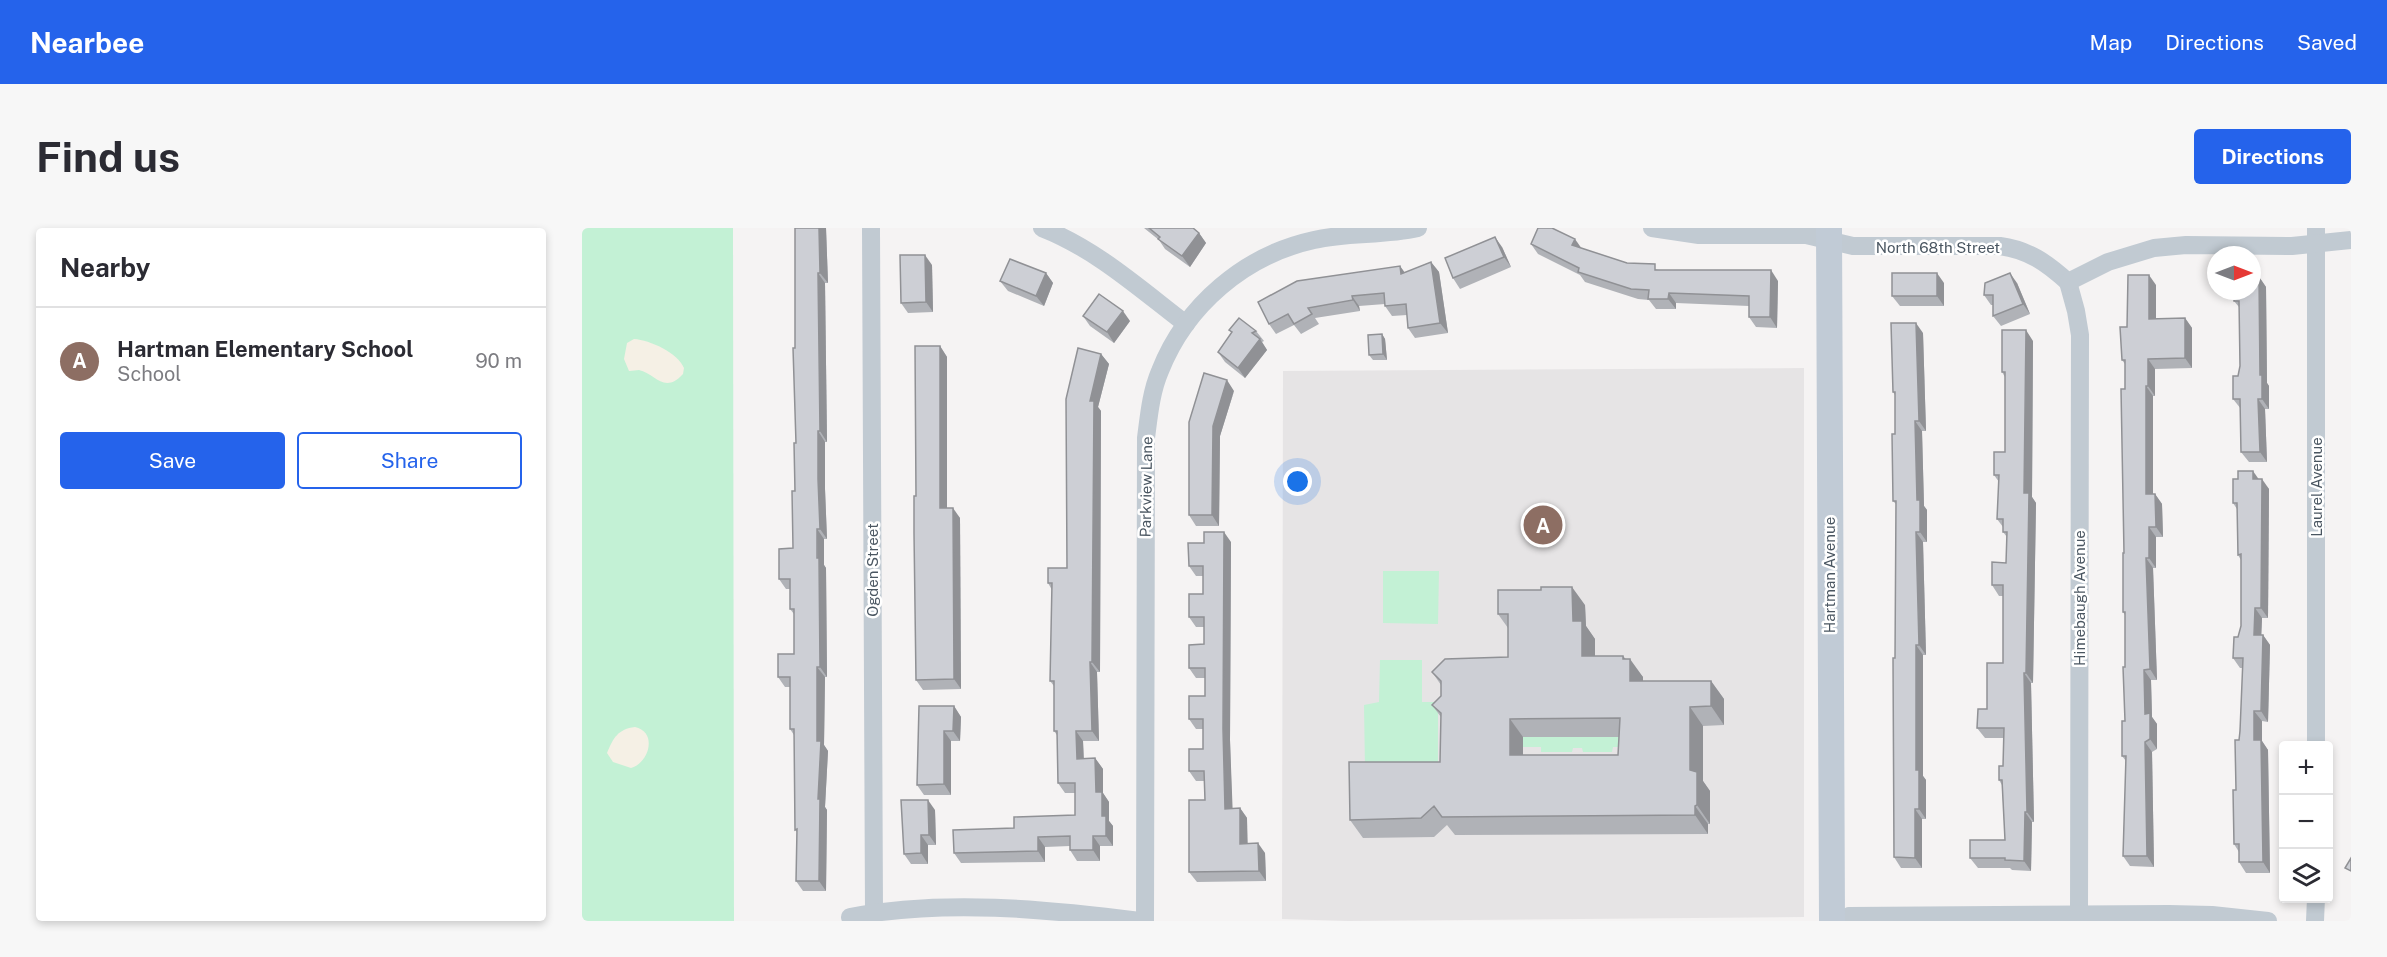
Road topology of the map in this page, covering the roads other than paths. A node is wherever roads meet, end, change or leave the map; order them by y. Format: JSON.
{"nodes":[{"id":1,"x":871,"y":228,"type":"edge"},
{"id":2,"x":1041,"y":228,"type":"edge"},
{"id":3,"x":1418,"y":228,"type":"edge"},
{"id":4,"x":1652,"y":228,"type":"edge"},
{"id":5,"x":1829,"y":234,"type":"edge"},
{"id":6,"x":2316,"y":236,"type":"edge"},
{"id":7,"x":2351,"y":240,"type":"edge"},
{"id":8,"x":2068,"y":282,"type":"junction"},
{"id":9,"x":1186,"y":324,"type":"junction"},
{"id":10,"x":2316,"y":741,"type":"edge"},
{"id":11,"x":2316,"y":903,"type":"edge"},
{"id":12,"x":874,"y":912,"type":"junction"},
{"id":13,"x":2079,"y":915,"type":"junction"},
{"id":14,"x":850,"y":917,"type":"dead end"},
{"id":15,"x":1142,"y":921,"type":"edge"},
{"id":16,"x":1832,"y":921,"type":"edge"},
{"id":17,"x":1840,"y":921,"type":"edge"},
{"id":18,"x":2268,"y":921,"type":"edge"},
{"id":19,"x":2315,"y":921,"type":"edge"}],
"edges":[{"from":1,"to":12,"type":"street","name":"Ogden Street"},
{"from":2,"to":9,"type":"street"},
{"from":3,"to":9,"type":"street","name":"Parkview Lane"},
{"from":4,"to":5,"type":"street","name":"North 68th Street"},
{"from":5,"to":8,"type":"street","name":"North 68th Street"},
{"from":5,"to":16,"type":"main road","name":"Hartman Avenue"},
{"from":6,"to":7,"type":"street"},
{"from":6,"to":8,"type":"street"},
{"from":6,"to":10,"type":"street","name":"Laurel Avenue"},
{"from":8,"to":13,"type":"street","name":"Himebaugh Avenue"},
{"from":9,"to":15,"type":"street","name":"Parkview Lane"},
{"from":11,"to":19,"type":"street"},
{"from":12,"to":14,"type":"street"},
{"from":12,"to":15,"type":"street"},
{"from":13,"to":17,"type":"street"},
{"from":13,"to":18,"type":"street"}]}
